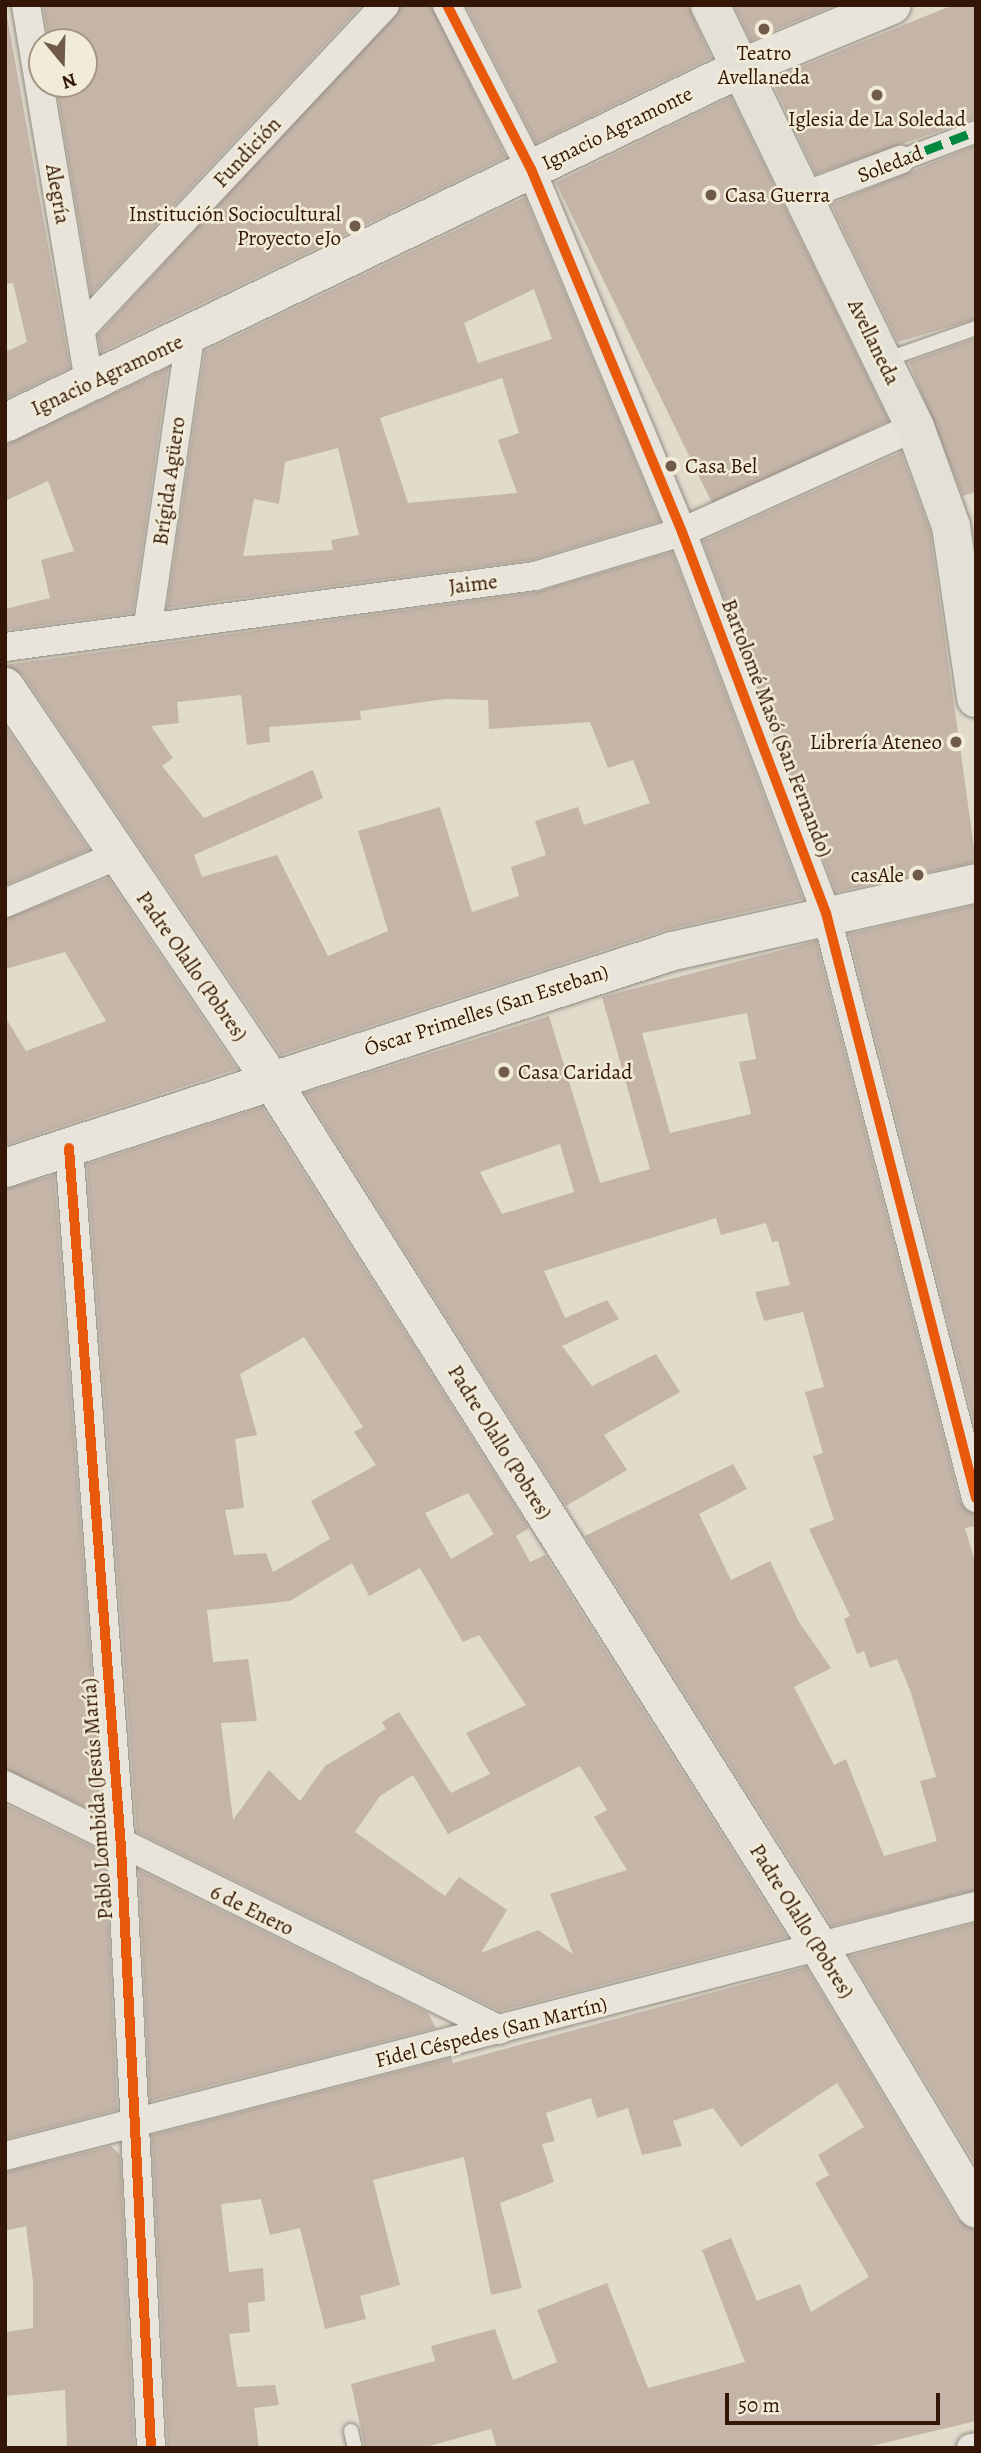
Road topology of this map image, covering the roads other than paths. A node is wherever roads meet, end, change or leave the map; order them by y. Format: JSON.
{"nodes":[{"id":1,"x":26,"y":5,"type":"edge"},
{"id":2,"x":385,"y":5,"type":"edge"},
{"id":3,"x":447,"y":5,"type":"edge"},
{"id":4,"x":710,"y":5,"type":"edge"},
{"id":5,"x":892,"y":5,"type":"edge"},
{"id":6,"x":743,"y":67,"type":"junction"},
{"id":7,"x":976,"y":131,"type":"edge"},
{"id":8,"x":900,"y":160,"type":"joint"},
{"id":9,"x":531,"y":169,"type":"junction"},
{"id":10,"x":804,"y":196,"type":"junction"},
{"id":11,"x":976,"y":328,"type":"edge"},
{"id":12,"x":81,"y":329,"type":"junction"},
{"id":13,"x":190,"y":336,"type":"junction"},
{"id":14,"x":883,"y":361,"type":"junction"},
{"id":15,"x":89,"y":382,"type":"junction"},
{"id":16,"x":5,"y":423,"type":"edge"},
{"id":17,"x":915,"y":427,"type":"junction"},
{"id":18,"x":682,"y":532,"type":"junction"},
{"id":19,"x":148,"y":625,"type":"junction"},
{"id":20,"x":5,"y":647,"type":"edge"},
{"id":21,"x":5,"y":687,"type":"edge"},
{"id":22,"x":976,"y":698,"type":"edge"},
{"id":23,"x":116,"y":856,"type":"junction"},
{"id":24,"x":976,"y":883,"type":"edge"},
{"id":25,"x":5,"y":903,"type":"edge"},
{"id":26,"x":826,"y":913,"type":"junction"},
{"id":27,"x":271,"y":1080,"type":"junction"},
{"id":28,"x":69,"y":1148,"type":"junction"},
{"id":29,"x":5,"y":1168,"type":"edge"},
{"id":30,"x":976,"y":1498,"type":"edge"},
{"id":31,"x":5,"y":1785,"type":"edge"},
{"id":32,"x":121,"y":1847,"type":"junction"},
{"id":33,"x":976,"y":1906,"type":"edge"},
{"id":34,"x":819,"y":1947,"type":"junction"},
{"id":35,"x":500,"y":2030,"type":"junction"},
{"id":36,"x":136,"y":2123,"type":"junction"},
{"id":37,"x":5,"y":2156,"type":"edge"},
{"id":38,"x":976,"y":2208,"type":"edge"},
{"id":39,"x":352,"y":2431,"type":"dead end"},
{"id":40,"x":151,"y":2448,"type":"edge"},
{"id":41,"x":355,"y":2448,"type":"edge"}],
"edges":[{"from":1,"to":12,"type":"street","name":"Alegría"},
{"from":2,"to":12,"type":"street","name":"Fundición"},
{"from":3,"to":9,"type":"street","name":"Bartolomé Masó (San Fernando)"},
{"from":4,"to":6,"type":"main road","name":"Avellaneda"},
{"from":5,"to":6,"type":"main road","name":"Ignacio Agramonte"},
{"from":6,"to":9,"type":"main road","name":"Ignacio Agramonte"},
{"from":6,"to":10,"type":"main road","name":"Avellaneda"},
{"from":7,"to":8,"type":"street","name":"Soledad"},
{"from":8,"to":10,"type":"street","name":"Soledad"},
{"from":9,"to":13,"type":"main road","name":"Ignacio Agramonte"},
{"from":9,"to":18,"type":"street","name":"Bartolomé Masó (San Fernando)"},
{"from":10,"to":14,"type":"main road","name":"Avellaneda"},
{"from":11,"to":14,"type":"lane"},
{"from":12,"to":15,"type":"street","name":"Alegría"},
{"from":13,"to":15,"type":"main road","name":"Ignacio Agramonte"},
{"from":13,"to":19,"type":"street","name":"Brígida Agüero"},
{"from":14,"to":17,"type":"main road","name":"Avellaneda"},
{"from":15,"to":16,"type":"main road","name":"Ignacio Agramonte"},
{"from":17,"to":18,"type":"street","name":"Jaime"},
{"from":17,"to":22,"type":"main road","name":"Avellaneda"},
{"from":18,"to":19,"type":"street","name":"Jaime"},
{"from":18,"to":26,"type":"street","name":"Bartolomé Masó (San Fernando)"},
{"from":19,"to":20,"type":"street","name":"Jaime"},
{"from":21,"to":23,"type":"main road","name":"Padre Olallo (Pobres)"},
{"from":23,"to":25,"type":"street"},
{"from":23,"to":27,"type":"main road","name":"Padre Olallo (Pobres)"},
{"from":24,"to":26,"type":"main road","name":"Óscar Primelles (San Esteban)"},
{"from":26,"to":27,"type":"main road","name":"Óscar Primelles (San Esteban)"},
{"from":26,"to":30,"type":"street","name":"Bartolomé Masó (San Fernando)"},
{"from":27,"to":28,"type":"main road","name":"Óscar Primelles (San Esteban)"},
{"from":27,"to":34,"type":"main road","name":"Padre Olallo (Pobres)"},
{"from":28,"to":29,"type":"main road","name":"Óscar Primelles (San Esteban)"},
{"from":28,"to":32,"type":"street","name":"Pablo Lombida (Jesús María)"},
{"from":31,"to":32,"type":"street","name":"6 de Enero"},
{"from":32,"to":35,"type":"street","name":"6 de Enero"},
{"from":32,"to":36,"type":"street","name":"Pablo Lombida (Jesús María)"},
{"from":33,"to":34,"type":"street","name":"Fidel Céspedes (San Martín)"},
{"from":34,"to":35,"type":"street","name":"Fidel Céspedes (San Martín)"},
{"from":34,"to":38,"type":"main road","name":"Padre Olallo (Pobres)"},
{"from":35,"to":36,"type":"street","name":"Fidel Céspedes (San Martín)"},
{"from":36,"to":37,"type":"street","name":"Fidel Céspedes (San Martín)"},
{"from":36,"to":40,"type":"street","name":"Pablo Lombida (Jesús María)"},
{"from":39,"to":41,"type":"lane"}]}
